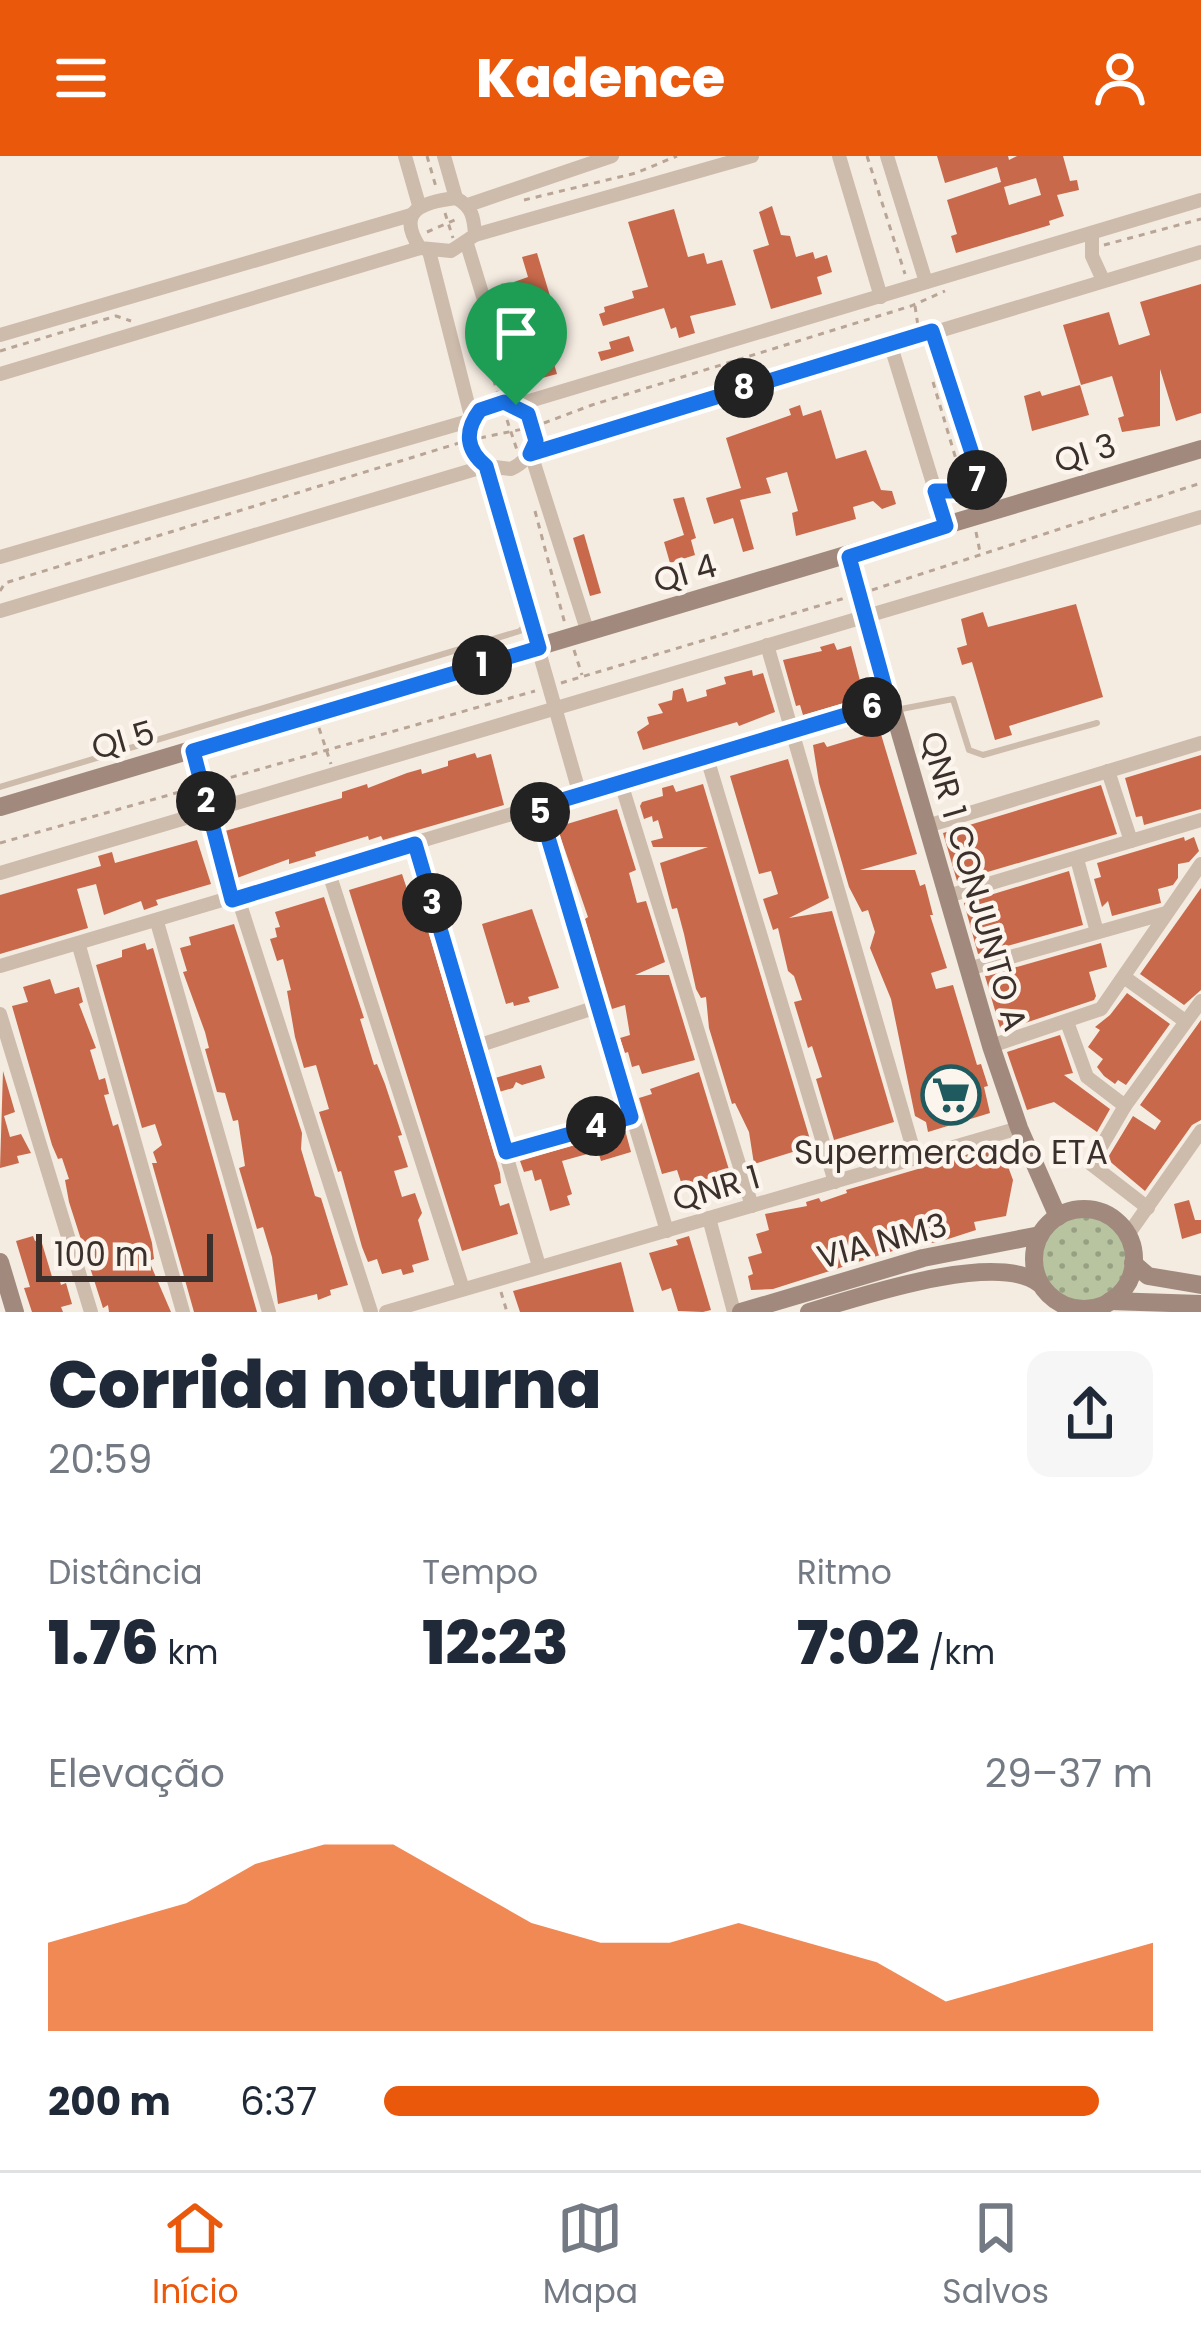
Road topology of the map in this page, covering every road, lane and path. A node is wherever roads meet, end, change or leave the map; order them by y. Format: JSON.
{"nodes":[{"id":1,"x":405,"y":156,"type":"edge"},
{"id":2,"x":444,"y":156,"type":"edge"},
{"id":3,"x":612,"y":156,"type":"edge"},
{"id":4,"x":677,"y":156,"type":"edge"},
{"id":5,"x":752,"y":156,"type":"edge"},
{"id":6,"x":839,"y":156,"type":"edge"},
{"id":7,"x":887,"y":156,"type":"edge"},
{"id":8,"x":1201,"y":200,"type":"edge"},
{"id":9,"x":513,"y":203,"type":"dead end"},
{"id":10,"x":465,"y":205,"type":"junction"},
{"id":11,"x":415,"y":210,"type":"junction"},
{"id":12,"x":1201,"y":220,"type":"edge"},
{"id":13,"x":471,"y":240,"type":"junction"},
{"id":14,"x":1092,"y":241,"type":"junction"},
{"id":15,"x":421,"y":245,"type":"junction"},
{"id":16,"x":1201,"y":252,"type":"edge"},
{"id":17,"x":1103,"y":280,"type":"junction"},
{"id":18,"x":926,"y":282,"type":"junction"},
{"id":19,"x":952,"y":288,"type":"dead end"},
{"id":20,"x":880,"y":297,"type":"junction"},
{"id":21,"x":135,"y":322,"type":"dead end"},
{"id":22,"x":932,"y":331,"type":"junction"},
{"id":23,"x":0,"y":334,"type":"edge"},
{"id":24,"x":890,"y":343,"type":"junction"},
{"id":25,"x":0,"y":351,"type":"edge"},
{"id":26,"x":0,"y":374,"type":"edge"},
{"id":27,"x":516,"y":405,"type":"junction"},
{"id":28,"x":472,"y":420,"type":"junction"},
{"id":29,"x":535,"y":427,"type":"junction"},
{"id":30,"x":469,"y":440,"type":"junction"},
{"id":31,"x":1201,"y":449,"type":"edge"},
{"id":32,"x":530,"y":454,"type":"junction"},
{"id":33,"x":486,"y":466,"type":"junction"},
{"id":34,"x":980,"y":478,"type":"junction"},
{"id":35,"x":1201,"y":483,"type":"edge"},
{"id":36,"x":935,"y":491,"type":"junction"},
{"id":37,"x":990,"y":513,"type":"junction"},
{"id":38,"x":1201,"y":517,"type":"edge"},
{"id":39,"x":946,"y":526,"type":"junction"},
{"id":40,"x":0,"y":557,"type":"edge"},
{"id":41,"x":849,"y":557,"type":"junction"},
{"id":42,"x":0,"y":591,"type":"edge"},
{"id":43,"x":859,"y":594,"type":"junction"},
{"id":44,"x":0,"y":611,"type":"edge"},
{"id":45,"x":865,"y":617,"type":"junction"},
{"id":46,"x":531,"y":620,"type":"junction"},
{"id":47,"x":588,"y":633,"type":"junction"},
{"id":48,"x":767,"y":645,"type":"junction"},
{"id":49,"x":539,"y":648,"type":"junction"},
{"id":50,"x":549,"y":687,"type":"junction"},
{"id":51,"x":555,"y":706,"type":"junction"},
{"id":52,"x":891,"y":706,"type":"junction"},
{"id":53,"x":315,"y":714,"type":"junction"},
{"id":54,"x":1097,"y":723,"type":"dead end"},
{"id":55,"x":791,"y":732,"type":"junction"},
{"id":56,"x":1201,"y":743,"type":"edge"},
{"id":57,"x":327,"y":750,"type":"junction"},
{"id":58,"x":193,"y":751,"type":"junction"},
{"id":59,"x":707,"y":758,"type":"junction"},
{"id":60,"x":1108,"y":771,"type":"junction"},
{"id":61,"x":334,"y":772,"type":"junction"},
{"id":62,"x":621,"y":783,"type":"junction"},
{"id":63,"x":202,"y":785,"type":"junction"},
{"id":64,"x":0,"y":787,"type":"edge"},
{"id":65,"x":580,"y":795,"type":"junction"},
{"id":66,"x":0,"y":807,"type":"edge"},
{"id":67,"x":539,"y":807,"type":"junction"},
{"id":68,"x":208,"y":810,"type":"junction"},
{"id":69,"x":1200,"y":822,"type":"edge"},
{"id":70,"x":927,"y":826,"type":"junction"},
{"id":71,"x":1131,"y":841,"type":"junction"},
{"id":72,"x":0,"y":843,"type":"edge"},
{"id":73,"x":415,"y":844,"type":"junction"},
{"id":74,"x":1077,"y":859,"type":"junction"},
{"id":75,"x":1201,"y":864,"type":"edge"},
{"id":76,"x":328,"y":871,"type":"junction"},
{"id":77,"x":0,"y":873,"type":"edge"},
{"id":78,"x":948,"y":896,"type":"junction"},
{"id":79,"x":235,"y":899,"type":"junction"},
{"id":80,"x":1166,"y":913,"type":"junction"},
{"id":81,"x":157,"y":922,"type":"junction"},
{"id":82,"x":1097,"y":932,"type":"junction"},
{"id":83,"x":80,"y":946,"type":"junction"},
{"id":84,"x":0,"y":966,"type":"edge"},
{"id":85,"x":968,"y":969,"type":"junction"},
{"id":86,"x":1124,"y":977,"type":"junction"},
{"id":87,"x":1201,"y":1001,"type":"edge"},
{"id":88,"x":597,"y":1007,"type":"junction"},
{"id":89,"x":0,"y":1014,"type":"edge"},
{"id":90,"x":1067,"y":1022,"type":"junction"},
{"id":91,"x":1184,"y":1022,"type":"junction"},
{"id":92,"x":991,"y":1046,"type":"junction"},
{"id":93,"x":474,"y":1047,"type":"junction"},
{"id":94,"x":1125,"y":1106,"type":"junction"},
{"id":95,"x":631,"y":1117,"type":"junction"},
{"id":96,"x":1019,"y":1128,"type":"junction"},
{"id":97,"x":1201,"y":1132,"type":"edge"},
{"id":98,"x":506,"y":1152,"type":"junction"},
{"id":99,"x":916,"y":1159,"type":"junction"},
{"id":100,"x":836,"y":1182,"type":"junction"},
{"id":101,"x":752,"y":1206,"type":"junction"},
{"id":102,"x":1148,"y":1208,"type":"junction"},
{"id":103,"x":1058,"y":1217,"type":"junction"},
{"id":104,"x":709,"y":1218,"type":"junction"},
{"id":105,"x":667,"y":1231,"type":"junction"},
{"id":106,"x":1040,"y":1235,"type":"junction"},
{"id":107,"x":1127,"y":1237,"type":"junction"},
{"id":108,"x":0,"y":1262,"type":"edge"},
{"id":109,"x":1133,"y":1263,"type":"junction"},
{"id":110,"x":539,"y":1266,"type":"junction"},
{"id":111,"x":497,"y":1278,"type":"junction"},
{"id":112,"x":1040,"y":1284,"type":"junction"},
{"id":113,"x":1201,"y":1285,"type":"edge"},
{"id":114,"x":463,"y":1289,"type":"junction"},
{"id":115,"x":8,"y":1299,"type":"edge"},
{"id":116,"x":1201,"y":1304,"type":"edge"},
{"id":117,"x":1104,"y":1306,"type":"edge"},
{"id":118,"x":1058,"y":1307,"type":"edge"},
{"id":119,"x":91,"y":1312,"type":"edge"},
{"id":120,"x":183,"y":1312,"type":"edge"},
{"id":121,"x":269,"y":1312,"type":"edge"},
{"id":122,"x":370,"y":1312,"type":"edge"},
{"id":123,"x":386,"y":1312,"type":"edge"},
{"id":124,"x":507,"y":1312,"type":"edge"},
{"id":125,"x":738,"y":1312,"type":"edge"},
{"id":126,"x":809,"y":1312,"type":"edge"}],
"edges":[{"from":1,"to":11,"type":"street"},
{"from":2,"to":10,"type":"street"},
{"from":3,"to":10,"type":"street"},
{"from":4,"to":9,"type":"path"},
{"from":5,"to":13,"type":"street"},
{"from":6,"to":20,"type":"street"},
{"from":7,"to":18,"type":"street"},
{"from":8,"to":14,"type":"street"},
{"from":10,"to":11,"type":"street"},
{"from":10,"to":13,"type":"street"},
{"from":10,"to":15,"type":"path"},
{"from":11,"to":15,"type":"street"},
{"from":11,"to":23,"type":"street"},
{"from":12,"to":14,"type":"path"},
{"from":13,"to":15,"type":"street"},
{"from":13,"to":27,"type":"street"},
{"from":14,"to":17,"type":"street"},
{"from":14,"to":18,"type":"street"},
{"from":15,"to":26,"type":"street"},
{"from":15,"to":28,"type":"street"},
{"from":16,"to":17,"type":"street"},
{"from":17,"to":22,"type":"street"},
{"from":18,"to":20,"type":"street"},
{"from":19,"to":29,"type":"path"},
{"from":20,"to":27,"type":"street"},
{"from":21,"to":25,"type":"path"},
{"from":22,"to":24,"type":"street"},
{"from":22,"to":34,"type":"street"},
{"from":24,"to":32,"type":"street"},
{"from":24,"to":36,"type":"street"},
{"from":27,"to":28,"type":"street"},
{"from":27,"to":29,"type":"street"},
{"from":28,"to":30,"type":"street"},
{"from":28,"to":40,"type":"street"},
{"from":29,"to":30,"type":"path"},
{"from":29,"to":32,"type":"street"},
{"from":30,"to":33,"type":"street"},
{"from":30,"to":42,"type":"path"},
{"from":31,"to":37,"type":"street","name":"QI 3"},
{"from":32,"to":33,"type":"street"},
{"from":32,"to":47,"type":"street"},
{"from":33,"to":44,"type":"street"},
{"from":33,"to":46,"type":"street"},
{"from":34,"to":36,"type":"street"},
{"from":34,"to":37,"type":"street"},
{"from":35,"to":43,"type":"path"},
{"from":36,"to":39,"type":"street"},
{"from":37,"to":39,"type":"street","name":"QI 3"},
{"from":38,"to":45,"type":"street"},
{"from":39,"to":41,"type":"street","name":"QI 3"},
{"from":41,"to":43,"type":"street","name":"QNR 1 CONJUNTO A"},
{"from":41,"to":47,"type":"street","name":"QI 4"},
{"from":43,"to":45,"type":"street","name":"QNR 1 CONJUNTO A"},
{"from":43,"to":50,"type":"path"},
{"from":45,"to":48,"type":"street"},
{"from":45,"to":52,"type":"street","name":"QNR 1 CONJUNTO A"},
{"from":46,"to":49,"type":"street"},
{"from":46,"to":64,"type":"lane"},
{"from":47,"to":49,"type":"street","name":"QI 4"},
{"from":48,"to":51,"type":"street"},
{"from":48,"to":55,"type":"street"},
{"from":49,"to":50,"type":"street"},
{"from":49,"to":53,"type":"street","name":"QI 5"},
{"from":50,"to":51,"type":"street"},
{"from":50,"to":57,"type":"path"},
{"from":51,"to":61,"type":"street"},
{"from":51,"to":65,"type":"street"},
{"from":52,"to":54,"type":"lane"},
{"from":52,"to":55,"type":"street"},
{"from":52,"to":70,"type":"street","name":"QNR 1 CONJUNTO A"},
{"from":53,"to":57,"type":"path"},
{"from":53,"to":58,"type":"street","name":"QI 5"},
{"from":55,"to":59,"type":"street"},
{"from":55,"to":99,"type":"street"},
{"from":56,"to":60,"type":"street"},
{"from":57,"to":61,"type":"path"},
{"from":57,"to":63,"type":"path"},
{"from":58,"to":63,"type":"path"},
{"from":58,"to":66,"type":"street","name":"QI 5"},
{"from":59,"to":62,"type":"street"},
{"from":59,"to":100,"type":"street"},
{"from":60,"to":70,"type":"street"},
{"from":60,"to":71,"type":"street"},
{"from":61,"to":68,"type":"street"},
{"from":62,"to":65,"type":"street"},
{"from":62,"to":101,"type":"street"},
{"from":63,"to":68,"type":"path"},
{"from":63,"to":72,"type":"path"},
{"from":65,"to":67,"type":"street"},
{"from":67,"to":73,"type":"street"},
{"from":67,"to":88,"type":"street"},
{"from":68,"to":77,"type":"street"},
{"from":68,"to":79,"type":"path"},
{"from":69,"to":71,"type":"street"},
{"from":70,"to":78,"type":"street","name":"QNR 1 CONJUNTO A"},
{"from":71,"to":74,"type":"street"},
{"from":73,"to":76,"type":"street"},
{"from":73,"to":93,"type":"street"},
{"from":74,"to":78,"type":"street"},
{"from":74,"to":82,"type":"street"},
{"from":75,"to":80,"type":"street"},
{"from":76,"to":79,"type":"street"},
{"from":76,"to":114,"type":"street"},
{"from":78,"to":85,"type":"street","name":"QNR 1 CONJUNTO A"},
{"from":79,"to":81,"type":"street"},
{"from":79,"to":122,"type":"street"},
{"from":80,"to":82,"type":"street"},
{"from":80,"to":86,"type":"street"},
{"from":81,"to":83,"type":"street"},
{"from":81,"to":121,"type":"street"},
{"from":82,"to":85,"type":"street"},
{"from":83,"to":84,"type":"street"},
{"from":83,"to":120,"type":"street"},
{"from":85,"to":92,"type":"street","name":"QNR 1 CONJUNTO A"},
{"from":86,"to":90,"type":"street"},
{"from":86,"to":91,"type":"street"},
{"from":87,"to":91,"type":"street"},
{"from":88,"to":93,"type":"street"},
{"from":88,"to":95,"type":"street"},
{"from":89,"to":119,"type":"street"},
{"from":90,"to":92,"type":"street"},
{"from":90,"to":94,"type":"street"},
{"from":91,"to":94,"type":"street"},
{"from":92,"to":96,"type":"street","name":"QNR 1 CONJUNTO A"},
{"from":93,"to":98,"type":"street"},
{"from":94,"to":102,"type":"street"},
{"from":95,"to":98,"type":"street"},
{"from":95,"to":105,"type":"street"},
{"from":96,"to":99,"type":"street","name":"QNR 1"},
{"from":96,"to":103,"type":"street","name":"QNR 1 CONJUNTO A"},
{"from":97,"to":102,"type":"street"},
{"from":98,"to":110,"type":"street"},
{"from":99,"to":100,"type":"street","name":"QNR 1"},
{"from":100,"to":101,"type":"street","name":"QNR 1"},
{"from":101,"to":104,"type":"street","name":"QNR 1"},
{"from":102,"to":107,"type":"street"},
{"from":103,"to":106,"type":"street"},
{"from":103,"to":107,"type":"street"},
{"from":104,"to":105,"type":"street","name":"QNR 1"},
{"from":104,"to":125,"type":"street"},
{"from":105,"to":110,"type":"street","name":"QNR 1"},
{"from":106,"to":112,"type":"street"},
{"from":106,"to":125,"type":"street","name":"VIA NM3"},
{"from":107,"to":109,"type":"street"},
{"from":108,"to":115,"type":"street"},
{"from":109,"to":113,"type":"street"},
{"from":109,"to":117,"type":"street"},
{"from":110,"to":111,"type":"street","name":"QNR 1"},
{"from":111,"to":114,"type":"street","name":"QNR 1"},
{"from":111,"to":124,"type":"path"},
{"from":112,"to":118,"type":"street"},
{"from":112,"to":126,"type":"street","name":"VIA NM3"},
{"from":114,"to":123,"type":"street","name":"QNR 1"},
{"from":116,"to":117,"type":"street"},
{"from":117,"to":118,"type":"street"}]}
